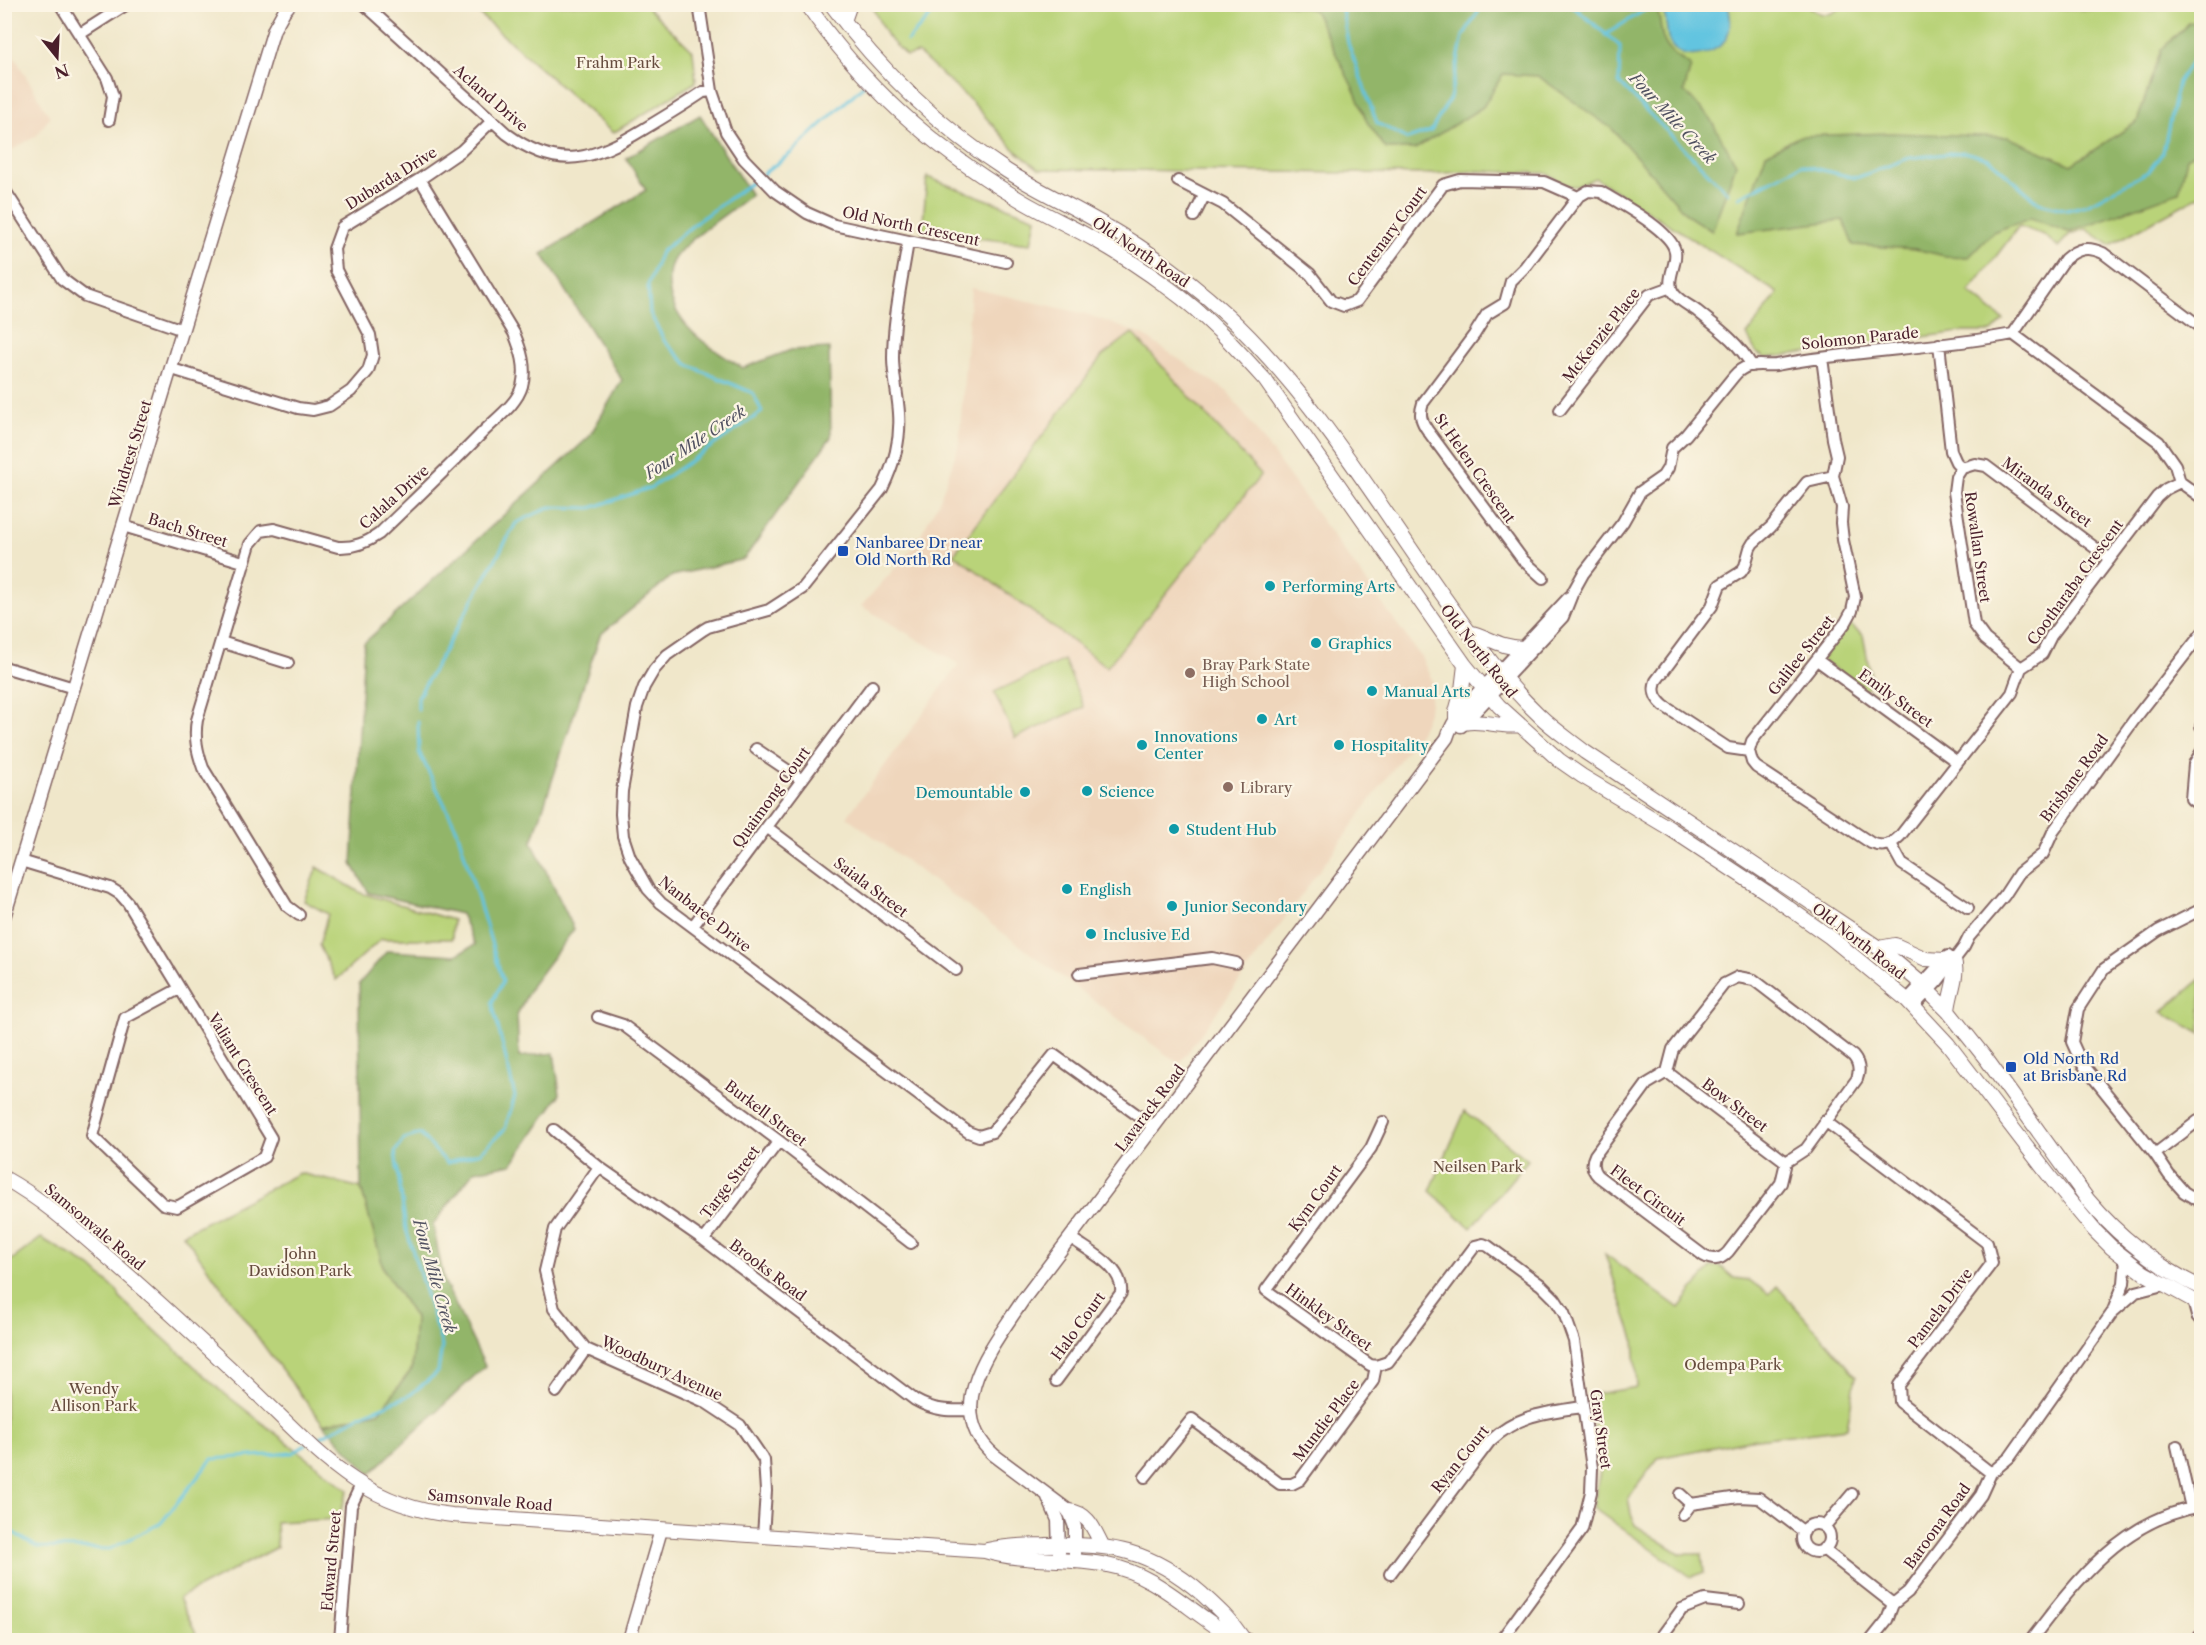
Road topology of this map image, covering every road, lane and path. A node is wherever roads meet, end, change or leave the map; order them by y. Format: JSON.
{"nodes":[{"id":1,"x":60,"y":4,"type":"edge"},
{"id":2,"x":127,"y":4,"type":"edge"},
{"id":3,"x":290,"y":4,"type":"edge"},
{"id":4,"x":699,"y":4,"type":"edge"},
{"id":5,"x":807,"y":4,"type":"edge"},
{"id":6,"x":831,"y":4,"type":"edge"},
{"id":7,"x":850,"y":4,"type":"edge"},
{"id":8,"x":366,"y":5,"type":"edge"},
{"id":9,"x":844,"y":21,"type":"junction"},
{"id":10,"x":80,"y":34,"type":"junction"},
{"id":11,"x":712,"y":91,"type":"junction"},
{"id":12,"x":109,"y":120,"type":"dead end"},
{"id":13,"x":492,"y":121,"type":"junction"},
{"id":14,"x":420,"y":179,"type":"junction"},
{"id":15,"x":1178,"y":181,"type":"dead end"},
{"id":16,"x":4,"y":189,"type":"edge"},
{"id":17,"x":1204,"y":196,"type":"junction"},
{"id":18,"x":1575,"y":201,"type":"junction"},
{"id":19,"x":1194,"y":216,"type":"dead end"},
{"id":20,"x":908,"y":242,"type":"junction"},
{"id":21,"x":1006,"y":262,"type":"dead end"},
{"id":22,"x":1671,"y":287,"type":"junction"},
{"id":23,"x":2202,"y":328,"type":"edge"},
{"id":24,"x":183,"y":330,"type":"junction"},
{"id":25,"x":2013,"y":334,"type":"junction"},
{"id":26,"x":1939,"y":344,"type":"junction"},
{"id":27,"x":1737,"y":345,"type":"junction"},
{"id":28,"x":1822,"y":358,"type":"junction"},
{"id":29,"x":1752,"y":366,"type":"junction"},
{"id":30,"x":172,"y":369,"type":"junction"},
{"id":31,"x":1739,"y":370,"type":"junction"},
{"id":32,"x":1560,"y":410,"type":"dead end"},
{"id":33,"x":1962,"y":468,"type":"junction"},
{"id":34,"x":1833,"y":476,"type":"junction"},
{"id":35,"x":2180,"y":482,"type":"junction"},
{"id":36,"x":2202,"y":498,"type":"edge"},
{"id":37,"x":123,"y":526,"type":"junction"},
{"id":38,"x":2110,"y":559,"type":"junction"},
{"id":39,"x":243,"y":562,"type":"junction"},
{"id":40,"x":1543,"y":578,"type":"dead end"},
{"id":41,"x":1573,"y":592,"type":"junction"},
{"id":42,"x":1469,"y":632,"type":"junction"},
{"id":43,"x":2202,"y":633,"type":"edge"},
{"id":44,"x":221,"y":642,"type":"junction"},
{"id":45,"x":1523,"y":648,"type":"junction"},
{"id":46,"x":1817,"y":660,"type":"junction"},
{"id":47,"x":288,"y":663,"type":"dead end"},
{"id":48,"x":1465,"y":665,"type":"junction"},
{"id":49,"x":4,"y":667,"type":"edge"},
{"id":50,"x":2021,"y":668,"type":"junction"},
{"id":51,"x":1502,"y":676,"type":"junction"},
{"id":52,"x":872,"y":686,"type":"dead end"},
{"id":53,"x":74,"y":688,"type":"junction"},
{"id":54,"x":1486,"y":692,"type":"junction"},
{"id":55,"x":1460,"y":722,"type":"junction"},
{"id":56,"x":1519,"y":725,"type":"junction"},
{"id":57,"x":756,"y":749,"type":"dead end"},
{"id":58,"x":1749,"y":751,"type":"junction"},
{"id":59,"x":2202,"y":751,"type":"edge"},
{"id":60,"x":1957,"y":762,"type":"junction"},
{"id":61,"x":802,"y":780,"type":"junction"},
{"id":62,"x":2202,"y":807,"type":"edge"},
{"id":63,"x":768,"y":828,"type":"junction"},
{"id":64,"x":1891,"y":844,"type":"junction"},
{"id":65,"x":21,"y":861,"type":"junction"},
{"id":66,"x":1968,"y":908,"type":"dead end"},
{"id":67,"x":2202,"y":909,"type":"edge"},
{"id":68,"x":299,"y":915,"type":"dead end"},
{"id":69,"x":4,"y":916,"type":"edge"},
{"id":70,"x":693,"y":926,"type":"junction"},
{"id":71,"x":1879,"y":948,"type":"junction"},
{"id":72,"x":1950,"y":960,"type":"junction"},
{"id":73,"x":1236,"y":963,"type":"dead end"},
{"id":74,"x":956,"y":970,"type":"dead end"},
{"id":75,"x":1079,"y":974,"type":"dead end"},
{"id":76,"x":1925,"y":988,"type":"junction"},
{"id":77,"x":179,"y":989,"type":"junction"},
{"id":78,"x":1911,"y":1003,"type":"junction"},
{"id":79,"x":1948,"y":1011,"type":"junction"},
{"id":80,"x":598,"y":1017,"type":"dead end"},
{"id":81,"x":1667,"y":1072,"type":"junction"},
{"id":82,"x":2197,"y":1119,"type":"edge"},
{"id":83,"x":1826,"y":1121,"type":"junction"},
{"id":84,"x":1383,"y":1122,"type":"dead end"},
{"id":85,"x":1154,"y":1127,"type":"junction"},
{"id":86,"x":555,"y":1130,"type":"dead end"},
{"id":87,"x":779,"y":1141,"type":"junction"},
{"id":88,"x":2155,"y":1154,"type":"junction"},
{"id":89,"x":1786,"y":1162,"type":"junction"},
{"id":90,"x":599,"y":1167,"type":"junction"},
{"id":91,"x":4,"y":1178,"type":"edge"},
{"id":92,"x":2202,"y":1203,"type":"edge"},
{"id":93,"x":1071,"y":1238,"type":"junction"},
{"id":94,"x":704,"y":1240,"type":"junction"},
{"id":95,"x":911,"y":1243,"type":"dead end"},
{"id":96,"x":1475,"y":1246,"type":"joint"},
{"id":97,"x":2126,"y":1259,"type":"junction"},
{"id":98,"x":2163,"y":1285,"type":"junction"},
{"id":99,"x":2202,"y":1288,"type":"edge"},
{"id":100,"x":1266,"y":1290,"type":"joint"},
{"id":101,"x":2197,"y":1303,"type":"edge"},
{"id":102,"x":2112,"y":1313,"type":"junction"},
{"id":103,"x":2202,"y":1322,"type":"edge"},
{"id":104,"x":586,"y":1349,"type":"junction"},
{"id":105,"x":1376,"y":1366,"type":"junction"},
{"id":106,"x":1056,"y":1381,"type":"dead end"},
{"id":107,"x":555,"y":1392,"type":"dead end"},
{"id":108,"x":1582,"y":1407,"type":"junction"},
{"id":109,"x":972,"y":1410,"type":"junction"},
{"id":110,"x":2177,"y":1446,"type":"dead end"},
{"id":111,"x":1991,"y":1473,"type":"junction"},
{"id":112,"x":1145,"y":1477,"type":"dead end"},
{"id":113,"x":361,"y":1485,"type":"junction"},
{"id":114,"x":1680,"y":1494,"type":"dead end"},
{"id":115,"x":1852,"y":1494,"type":"dead end"},
{"id":116,"x":1048,"y":1497,"type":"junction"},
{"id":117,"x":1690,"y":1504,"type":"junction"},
{"id":118,"x":2196,"y":1507,"type":"edge"},
{"id":119,"x":1069,"y":1511,"type":"junction"},
{"id":120,"x":1683,"y":1515,"type":"dead end"},
{"id":121,"x":1824,"y":1526,"type":"junction"},
{"id":122,"x":661,"y":1530,"type":"junction"},
{"id":123,"x":1804,"y":1532,"type":"junction"},
{"id":124,"x":763,"y":1536,"type":"junction"},
{"id":125,"x":1059,"y":1544,"type":"junction"},
{"id":126,"x":1076,"y":1544,"type":"junction"},
{"id":127,"x":1102,"y":1545,"type":"junction"},
{"id":128,"x":1823,"y":1549,"type":"junction"},
{"id":129,"x":984,"y":1551,"type":"junction"},
{"id":130,"x":1059,"y":1560,"type":"junction"},
{"id":131,"x":1075,"y":1562,"type":"junction"},
{"id":132,"x":1390,"y":1574,"type":"dead end"},
{"id":133,"x":1739,"y":1604,"type":"dead end"},
{"id":134,"x":1893,"y":1604,"type":"junction"},
{"id":135,"x":2202,"y":1634,"type":"edge"},
{"id":136,"x":1244,"y":1639,"type":"edge"},
{"id":137,"x":340,"y":1641,"type":"edge"},
{"id":138,"x":629,"y":1641,"type":"edge"},
{"id":139,"x":1501,"y":1641,"type":"edge"},
{"id":140,"x":1659,"y":1641,"type":"edge"},
{"id":141,"x":1871,"y":1641,"type":"edge"},
{"id":142,"x":2031,"y":1641,"type":"edge"},
{"id":143,"x":2196,"y":1641,"type":"edge"}],
"edges":[{"from":1,"to":10,"type":"street"},
{"from":2,"to":10,"type":"street"},
{"from":3,"to":24,"type":"street","name":"Windrest Street"},
{"from":4,"to":11,"type":"street","name":"Old North Crescent"},
{"from":5,"to":48,"type":"main road","name":"Old North Road"},
{"from":6,"to":9,"type":"main road","name":"Old North Road"},
{"from":7,"to":9,"type":"main road"},
{"from":8,"to":13,"type":"street","name":"Acland Drive"},
{"from":9,"to":42,"type":"main road","name":"Old North Road"},
{"from":10,"to":12,"type":"street"},
{"from":11,"to":13,"type":"street","name":"Acland Drive"},
{"from":11,"to":20,"type":"street","name":"Old North Crescent"},
{"from":13,"to":14,"type":"street","name":"Dubarda Drive"},
{"from":14,"to":30,"type":"street","name":"Dubarda Drive"},
{"from":14,"to":39,"type":"street","name":"Calala Drive"},
{"from":15,"to":17,"type":"street","name":"Centenary Court"},
{"from":16,"to":24,"type":"street"},
{"from":17,"to":18,"type":"street","name":"Centenary Court"},
{"from":17,"to":19,"type":"street"},
{"from":18,"to":22,"type":"street"},
{"from":18,"to":40,"type":"street","name":"St Helen Crescent"},
{"from":20,"to":21,"type":"street","name":"Old North Crescent"},
{"from":20,"to":70,"type":"street","name":"Nanbaree Drive"},
{"from":22,"to":27,"type":"street"},
{"from":22,"to":32,"type":"street","name":"McKenzie Place"},
{"from":23,"to":25,"type":"street"},
{"from":24,"to":30,"type":"street","name":"Windrest Street"},
{"from":25,"to":26,"type":"street","name":"Solomon Parade"},
{"from":25,"to":35,"type":"street"},
{"from":26,"to":28,"type":"street","name":"Solomon Parade"},
{"from":26,"to":33,"type":"street"},
{"from":27,"to":29,"type":"street"},
{"from":27,"to":31,"type":"street"},
{"from":28,"to":29,"type":"street","name":"Solomon Parade"},
{"from":28,"to":34,"type":"street","name":"Galilee Street"},
{"from":29,"to":31,"type":"street","name":"Solomon Parade"},
{"from":30,"to":37,"type":"street","name":"Windrest Street"},
{"from":31,"to":41,"type":"street"},
{"from":33,"to":38,"type":"street","name":"Miranda Street"},
{"from":33,"to":50,"type":"street","name":"Rowallan Street"},
{"from":34,"to":46,"type":"street","name":"Galilee Street"},
{"from":34,"to":58,"type":"street"},
{"from":35,"to":36,"type":"street"},
{"from":35,"to":38,"type":"street","name":"Cootharaba Crescent"},
{"from":37,"to":39,"type":"street","name":"Bach Street"},
{"from":37,"to":53,"type":"street","name":"Windrest Street"},
{"from":38,"to":50,"type":"street","name":"Cootharaba Crescent"},
{"from":39,"to":44,"type":"street","name":"Calala Drive"},
{"from":41,"to":45,"type":"street"},
{"from":41,"to":51,"type":"street"},
{"from":42,"to":45,"type":"main road"},
{"from":42,"to":51,"type":"main road","name":"Old North Road"},
{"from":43,"to":72,"type":"street","name":"Brisbane Road"},
{"from":44,"to":47,"type":"street"},
{"from":44,"to":68,"type":"street","name":"Calala Drive"},
{"from":45,"to":51,"type":"street"},
{"from":46,"to":58,"type":"street","name":"Galilee Street"},
{"from":46,"to":60,"type":"street","name":"Emily Street"},
{"from":48,"to":54,"type":"main road","name":"Old North Road"},
{"from":48,"to":55,"type":"main road"},
{"from":49,"to":53,"type":"street"},
{"from":50,"to":60,"type":"street","name":"Cootharaba Crescent"},
{"from":51,"to":54,"type":"street","name":"Lavarack Road"},
{"from":51,"to":71,"type":"main road","name":"Old North Road"},
{"from":52,"to":61,"type":"street","name":"Quaimong Court"},
{"from":53,"to":65,"type":"street","name":"Windrest Street"},
{"from":54,"to":55,"type":"street","name":"Lavarack Road"},
{"from":54,"to":56,"type":"main road","name":"Old North Road"},
{"from":55,"to":56,"type":"main road"},
{"from":55,"to":85,"type":"street","name":"Lavarack Road"},
{"from":56,"to":78,"type":"main road","name":"Old North Road"},
{"from":57,"to":61,"type":"street"},
{"from":58,"to":64,"type":"street"},
{"from":59,"to":62,"type":"street"},
{"from":60,"to":64,"type":"street","name":"Cootharaba Crescent"},
{"from":61,"to":63,"type":"street","name":"Quaimong Court"},
{"from":63,"to":70,"type":"street","name":"Quaimong Court"},
{"from":63,"to":74,"type":"street","name":"Saiala Street"},
{"from":64,"to":66,"type":"street"},
{"from":65,"to":69,"type":"street","name":"Windrest Street"},
{"from":65,"to":77,"type":"street","name":"Valiant Crescent"},
{"from":67,"to":88,"type":"street"},
{"from":70,"to":85,"type":"street","name":"Nanbaree Drive"},
{"from":71,"to":72,"type":"main road"},
{"from":71,"to":76,"type":"main road","name":"Old North Road"},
{"from":72,"to":76,"type":"street","name":"Brisbane Road"},
{"from":72,"to":79,"type":"main road"},
{"from":73,"to":75,"type":"street"},
{"from":76,"to":78,"type":"street","name":"Brisbane Road"},
{"from":76,"to":79,"type":"main road","name":"Old North Road"},
{"from":77,"to":77,"type":"street","name":"Valiant Crescent"},
{"from":78,"to":97,"type":"main road","name":"Old North Road"},
{"from":79,"to":99,"type":"main road","name":"Old North Road"},
{"from":80,"to":87,"type":"street","name":"Burkell Street"},
{"from":81,"to":83,"type":"street"},
{"from":81,"to":89,"type":"street","name":"Bow Street"},
{"from":81,"to":89,"type":"street","name":"Fleet Circuit"},
{"from":82,"to":88,"type":"street"},
{"from":83,"to":89,"type":"street"},
{"from":83,"to":111,"type":"street","name":"Pamela Drive"},
{"from":84,"to":100,"type":"street","name":"Kym Court"},
{"from":85,"to":93,"type":"street","name":"Lavarack Road"},
{"from":86,"to":90,"type":"street","name":"Brooks Road"},
{"from":87,"to":94,"type":"street","name":"Targe Street"},
{"from":87,"to":95,"type":"street","name":"Burkell Street"},
{"from":88,"to":92,"type":"street"},
{"from":90,"to":94,"type":"street","name":"Brooks Road"},
{"from":90,"to":104,"type":"street","name":"Woodbury Avenue"},
{"from":91,"to":113,"type":"main road","name":"Samsonvale Road"},
{"from":93,"to":106,"type":"street","name":"Halo Court"},
{"from":93,"to":109,"type":"street","name":"Lavarack Road"},
{"from":94,"to":109,"type":"street","name":"Brooks Road"},
{"from":96,"to":105,"type":"street","name":"Mundie Place"},
{"from":96,"to":108,"type":"street","name":"Gray Street"},
{"from":97,"to":98,"type":"main road","name":"Old North Road"},
{"from":97,"to":102,"type":"street","name":"Baroona Road"},
{"from":98,"to":101,"type":"main road","name":"Old North Road"},
{"from":98,"to":102,"type":"street","name":"Baroona Road"},
{"from":100,"to":105,"type":"street","name":"Hinkley Street"},
{"from":101,"to":103,"type":"street","name":"Old North Road"},
{"from":102,"to":111,"type":"street","name":"Baroona Road"},
{"from":104,"to":107,"type":"street"},
{"from":104,"to":124,"type":"street","name":"Woodbury Avenue"},
{"from":105,"to":112,"type":"street","name":"Mundie Place"},
{"from":108,"to":132,"type":"street","name":"Ryan Court"},
{"from":108,"to":139,"type":"street","name":"Gray Street"},
{"from":109,"to":116,"type":"street","name":"Lavarack Road"},
{"from":110,"to":118,"type":"street"},
{"from":111,"to":134,"type":"street","name":"Baroona Road"},
{"from":113,"to":122,"type":"main road","name":"Samsonvale Road"},
{"from":113,"to":137,"type":"street","name":"Edward Street"},
{"from":114,"to":117,"type":"street"},
{"from":115,"to":121,"type":"street"},
{"from":116,"to":119,"type":"street","name":"Lavarack Road"},
{"from":116,"to":125,"type":"street"},
{"from":117,"to":120,"type":"street"},
{"from":117,"to":123,"type":"street"},
{"from":118,"to":142,"type":"street"},
{"from":119,"to":126,"type":"street"},
{"from":119,"to":127,"type":"main road"},
{"from":121,"to":123,"type":"street"},
{"from":121,"to":128,"type":"street"},
{"from":122,"to":124,"type":"main road","name":"Samsonvale Road"},
{"from":122,"to":138,"type":"street"},
{"from":123,"to":128,"type":"street"},
{"from":124,"to":129,"type":"main road","name":"Samsonvale Road"},
{"from":125,"to":126,"type":"main road","name":"Samsonvale Road"},
{"from":125,"to":129,"type":"main road","name":"Samsonvale Road"},
{"from":125,"to":130,"type":"street"},
{"from":126,"to":127,"type":"main road","name":"Samsonvale Road"},
{"from":126,"to":131,"type":"street"},
{"from":127,"to":136,"type":"main road","name":"Samsonvale Road"},
{"from":128,"to":134,"type":"street"},
{"from":129,"to":130,"type":"main road","name":"Samsonvale Road"},
{"from":130,"to":131,"type":"main road","name":"Samsonvale Road"},
{"from":131,"to":136,"type":"main road","name":"Samsonvale Road"},
{"from":133,"to":140,"type":"street"},
{"from":134,"to":141,"type":"street","name":"Baroona Road"},
{"from":135,"to":143,"type":"street"}]}
